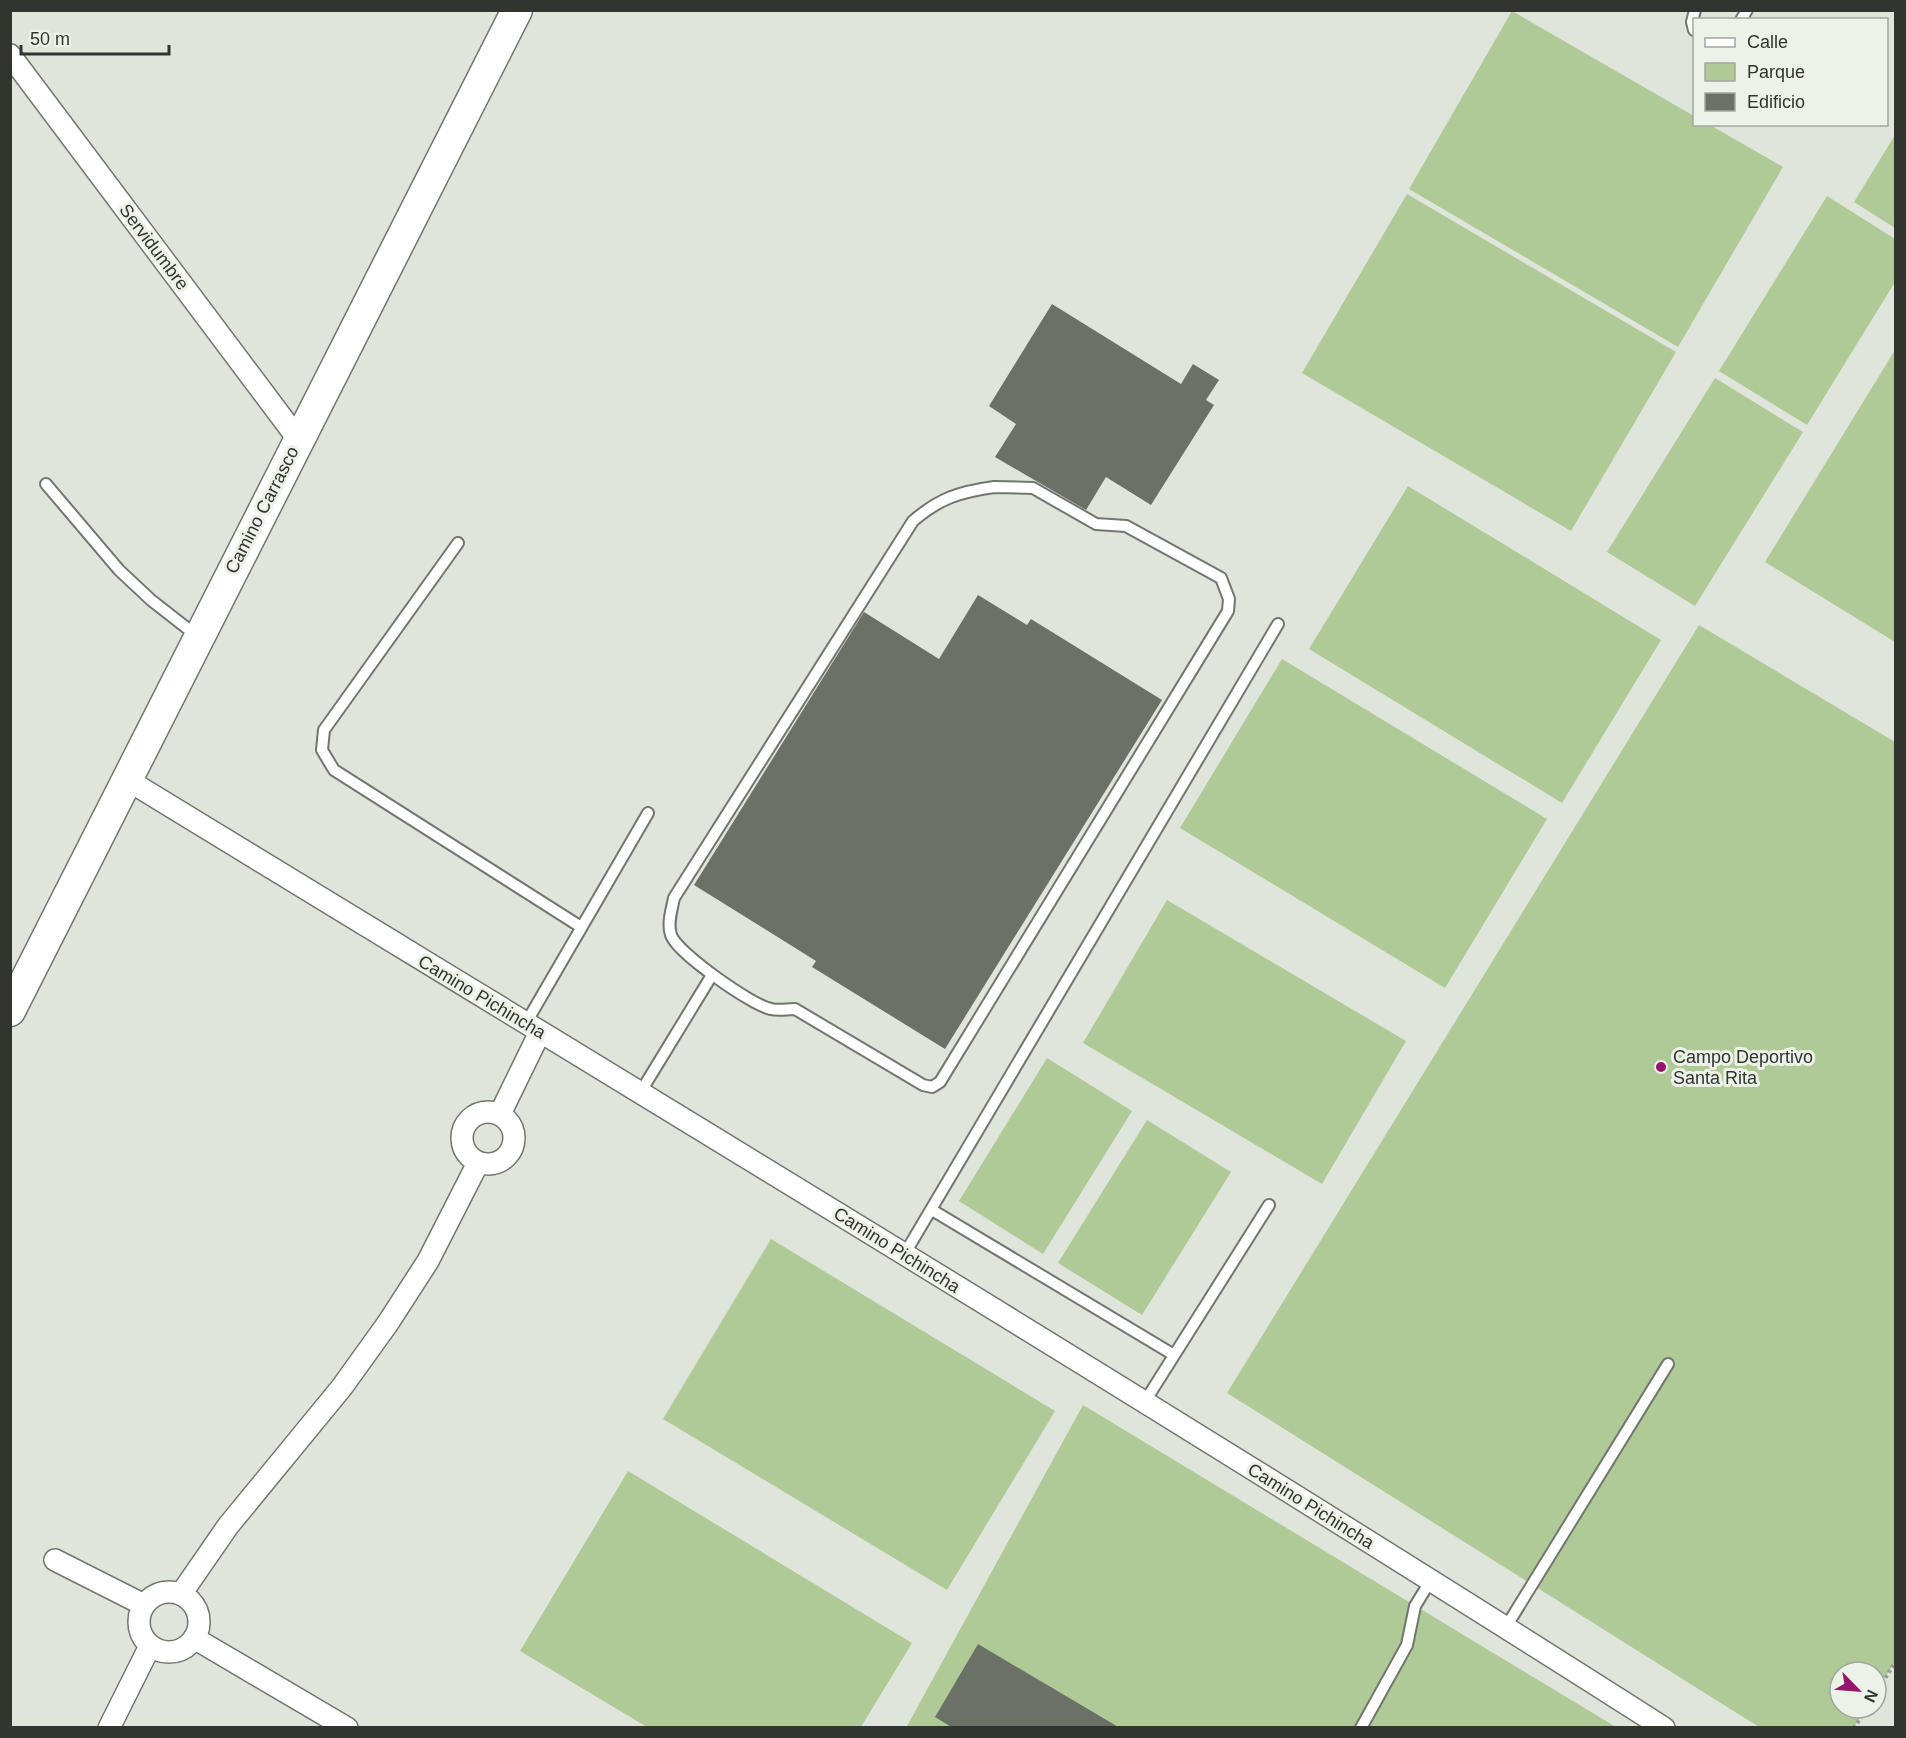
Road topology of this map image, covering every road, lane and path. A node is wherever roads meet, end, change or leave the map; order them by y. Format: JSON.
{"nodes":[{"id":1,"x":517,"y":10,"type":"edge"},
{"id":2,"x":10,"y":55,"type":"edge"},
{"id":3,"x":298,"y":439,"type":"junction"},
{"id":4,"x":46,"y":484,"type":"dead end"},
{"id":5,"x":458,"y":543,"type":"dead end"},
{"id":6,"x":1278,"y":624,"type":"dead end"},
{"id":7,"x":198,"y":637,"type":"junction"},
{"id":8,"x":126,"y":779,"type":"junction"},
{"id":9,"x":648,"y":813,"type":"dead end"},
{"id":10,"x":581,"y":927,"type":"junction"},
{"id":11,"x":712,"y":975,"type":"junction"},
{"id":12,"x":10,"y":1011,"type":"edge"},
{"id":13,"x":533,"y":1028,"type":"junction"},
{"id":14,"x":640,"y":1093,"type":"junction"},
{"id":15,"x":500,"y":1114,"type":"junction"},
{"id":16,"x":478,"y":1162,"type":"junction"},
{"id":17,"x":1269,"y":1205,"type":"dead end"},
{"id":18,"x":932,"y":1210,"type":"junction"},
{"id":19,"x":904,"y":1255,"type":"junction"},
{"id":20,"x":1174,"y":1355,"type":"junction"},
{"id":21,"x":1668,"y":1364,"type":"dead end"},
{"id":22,"x":1144,"y":1403,"type":"junction"},
{"id":23,"x":55,"y":1560,"type":"dead end"},
{"id":24,"x":1431,"y":1580,"type":"junction"},
{"id":25,"x":181,"y":1594,"type":"junction"},
{"id":26,"x":144,"y":1605,"type":"junction"},
{"id":27,"x":1506,"y":1627,"type":"junction"},
{"id":28,"x":194,"y":1638,"type":"junction"},
{"id":29,"x":150,"y":1646,"type":"junction"},
{"id":30,"x":1896,"y":1661,"type":"edge"},
{"id":31,"x":1888,"y":1674,"type":"edge"},
{"id":32,"x":109,"y":1728,"type":"edge"},
{"id":33,"x":347,"y":1728,"type":"edge"},
{"id":34,"x":1361,"y":1728,"type":"edge"},
{"id":35,"x":1664,"y":1728,"type":"edge"}],
"edges":[{"from":1,"to":3,"type":"main road","name":"Camino Carrasco"},
{"from":2,"to":3,"type":"street","name":"Servidumbre"},
{"from":3,"to":7,"type":"main road","name":"Camino Carrasco"},
{"from":4,"to":7,"type":"lane"},
{"from":5,"to":10,"type":"lane"},
{"from":6,"to":18,"type":"lane"},
{"from":7,"to":8,"type":"main road","name":"Camino Carrasco"},
{"from":8,"to":12,"type":"main road","name":"Camino Carrasco"},
{"from":8,"to":13,"type":"street","name":"Camino Pichincha"},
{"from":9,"to":10,"type":"lane"},
{"from":10,"to":13,"type":"lane"},
{"from":11,"to":11,"type":"lane"},
{"from":11,"to":14,"type":"lane"},
{"from":13,"to":14,"type":"street","name":"Camino Pichincha"},
{"from":13,"to":15,"type":"street"},
{"from":14,"to":19,"type":"street","name":"Camino Pichincha"},
{"from":15,"to":16,"type":"street"},
{"from":15,"to":16,"type":"street"},
{"from":16,"to":25,"type":"street"},
{"from":17,"to":20,"type":"lane"},
{"from":18,"to":19,"type":"lane"},
{"from":18,"to":20,"type":"lane"},
{"from":19,"to":22,"type":"street","name":"Camino Pichincha"},
{"from":20,"to":22,"type":"lane"},
{"from":21,"to":27,"type":"lane"},
{"from":22,"to":24,"type":"street","name":"Camino Pichincha"},
{"from":23,"to":26,"type":"street"},
{"from":24,"to":27,"type":"street","name":"Camino Pichincha"},
{"from":24,"to":34,"type":"lane"},
{"from":25,"to":26,"type":"street"},
{"from":25,"to":28,"type":"street"},
{"from":26,"to":29,"type":"street"},
{"from":27,"to":35,"type":"street","name":"Camino Pichincha"},
{"from":28,"to":29,"type":"street"},
{"from":28,"to":33,"type":"street"},
{"from":29,"to":32,"type":"street"},
{"from":30,"to":31,"type":"path"}]}
